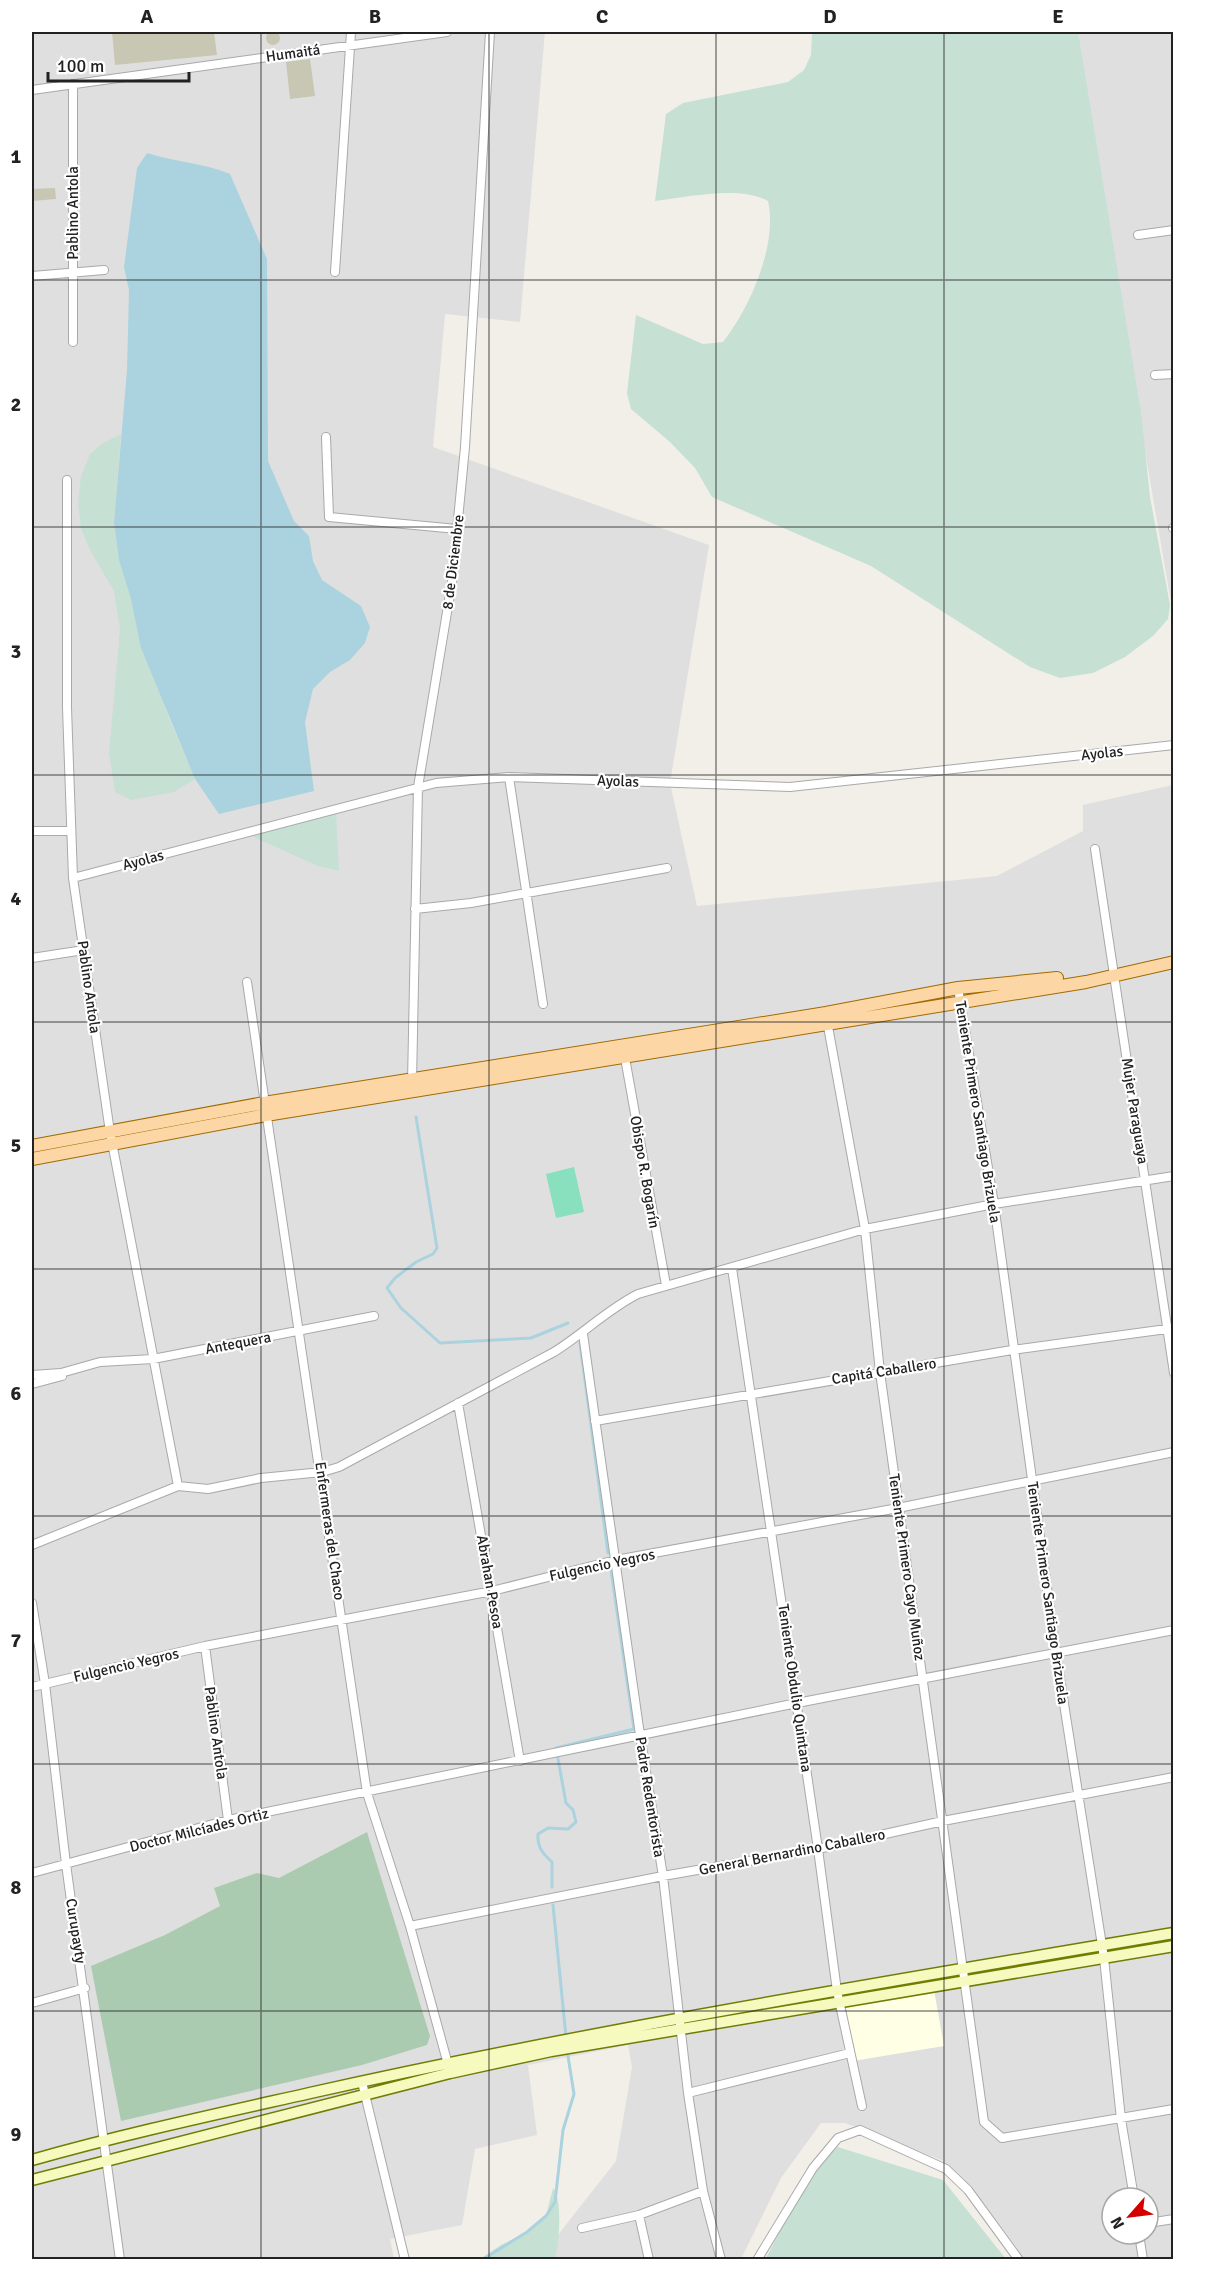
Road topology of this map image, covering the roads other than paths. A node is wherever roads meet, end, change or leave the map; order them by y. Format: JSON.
{"nodes":[{"id":1,"x":351,"y":32,"type":"edge"},
{"id":2,"x":447,"y":32,"type":"edge"},
{"id":3,"x":490,"y":32,"type":"edge"},
{"id":4,"x":350,"y":45,"type":"junction"},
{"id":5,"x":73,"y":84,"type":"junction"},
{"id":6,"x":32,"y":90,"type":"edge"},
{"id":7,"x":1173,"y":230,"type":"edge"},
{"id":8,"x":1138,"y":235,"type":"dead end"},
{"id":9,"x":104,"y":270,"type":"dead end"},
{"id":10,"x":73,"y":272,"type":"junction"},
{"id":11,"x":335,"y":272,"type":"dead end"},
{"id":12,"x":32,"y":276,"type":"edge"},
{"id":13,"x":73,"y":342,"type":"dead end"},
{"id":14,"x":1173,"y":374,"type":"edge"},
{"id":15,"x":1155,"y":375,"type":"dead end"},
{"id":16,"x":326,"y":437,"type":"dead end"},
{"id":17,"x":67,"y":480,"type":"dead end"},
{"id":18,"x":457,"y":529,"type":"junction"},
{"id":19,"x":1173,"y":745,"type":"edge"},
{"id":20,"x":509,"y":777,"type":"junction"},
{"id":21,"x":418,"y":787,"type":"junction"},
{"id":22,"x":32,"y":831,"type":"edge"},
{"id":23,"x":70,"y":831,"type":"junction"},
{"id":24,"x":1095,"y":849,"type":"dead end"},
{"id":25,"x":668,"y":868,"type":"dead end"},
{"id":26,"x":74,"y":878,"type":"junction"},
{"id":27,"x":526,"y":892,"type":"junction"},
{"id":28,"x":416,"y":909,"type":"junction"},
{"id":29,"x":84,"y":950,"type":"junction"},
{"id":30,"x":32,"y":958,"type":"edge"},
{"id":31,"x":1173,"y":962,"type":"edge"},
{"id":32,"x":1108,"y":975,"type":"junction"},
{"id":33,"x":248,"y":982,"type":"dead end"},
{"id":34,"x":959,"y":994,"type":"junction"},
{"id":35,"x":543,"y":1004,"type":"dead end"},
{"id":36,"x":827,"y":1018,"type":"junction"},
{"id":37,"x":625,"y":1058,"type":"junction"},
{"id":38,"x":412,"y":1079,"type":"junction"},
{"id":39,"x":413,"y":1092,"type":"junction"},
{"id":40,"x":265,"y":1109,"type":"junction"},
{"id":41,"x":110,"y":1132,"type":"junction"},
{"id":42,"x":112,"y":1145,"type":"junction"},
{"id":43,"x":32,"y":1146,"type":"edge"},
{"id":44,"x":32,"y":1159,"type":"edge"},
{"id":45,"x":1173,"y":1176,"type":"edge"},
{"id":46,"x":1146,"y":1181,"type":"junction"},
{"id":47,"x":994,"y":1204,"type":"junction"},
{"id":48,"x":865,"y":1229,"type":"junction"},
{"id":49,"x":732,"y":1268,"type":"junction"},
{"id":50,"x":666,"y":1286,"type":"junction"},
{"id":51,"x":374,"y":1316,"type":"dead end"},
{"id":52,"x":1170,"y":1328,"type":"edge"},
{"id":53,"x":301,"y":1331,"type":"junction"},
{"id":54,"x":583,"y":1334,"type":"junction"},
{"id":55,"x":1012,"y":1350,"type":"junction"},
{"id":56,"x":153,"y":1359,"type":"junction"},
{"id":57,"x":100,"y":1362,"type":"junction"},
{"id":58,"x":880,"y":1372,"type":"junction"},
{"id":59,"x":1173,"y":1373,"type":"edge"},
{"id":60,"x":32,"y":1375,"type":"edge"},
{"id":61,"x":32,"y":1384,"type":"edge"},
{"id":62,"x":751,"y":1393,"type":"junction"},
{"id":63,"x":458,"y":1403,"type":"junction"},
{"id":64,"x":595,"y":1421,"type":"junction"},
{"id":65,"x":1173,"y":1452,"type":"edge"},
{"id":66,"x":322,"y":1472,"type":"junction"},
{"id":67,"x":1032,"y":1481,"type":"junction"},
{"id":68,"x":178,"y":1486,"type":"junction"},
{"id":69,"x":898,"y":1508,"type":"junction"},
{"id":70,"x":772,"y":1532,"type":"junction"},
{"id":71,"x":32,"y":1545,"type":"edge"},
{"id":72,"x":616,"y":1560,"type":"junction"},
{"id":73,"x":492,"y":1591,"type":"junction"},
{"id":74,"x":32,"y":1603,"type":"edge"},
{"id":75,"x":342,"y":1618,"type":"junction"},
{"id":76,"x":1173,"y":1630,"type":"edge"},
{"id":77,"x":205,"y":1646,"type":"junction"},
{"id":78,"x":1056,"y":1653,"type":"junction"},
{"id":79,"x":923,"y":1679,"type":"junction"},
{"id":80,"x":45,"y":1684,"type":"junction"},
{"id":81,"x":32,"y":1688,"type":"edge"},
{"id":82,"x":797,"y":1703,"type":"junction"},
{"id":83,"x":640,"y":1735,"type":"junction"},
{"id":84,"x":520,"y":1761,"type":"junction"},
{"id":85,"x":1173,"y":1777,"type":"edge"},
{"id":86,"x":367,"y":1793,"type":"junction"},
{"id":87,"x":1078,"y":1796,"type":"junction"},
{"id":88,"x":228,"y":1820,"type":"junction"},
{"id":89,"x":944,"y":1821,"type":"junction"},
{"id":90,"x":818,"y":1849,"type":"junction"},
{"id":91,"x":66,"y":1864,"type":"junction"},
{"id":92,"x":32,"y":1874,"type":"edge"},
{"id":93,"x":663,"y":1876,"type":"junction"},
{"id":94,"x":410,"y":1926,"type":"junction"},
{"id":95,"x":1173,"y":1933,"type":"edge"},
{"id":96,"x":1101,"y":1945,"type":"junction"},
{"id":97,"x":1173,"y":1947,"type":"edge"},
{"id":98,"x":1104,"y":1958,"type":"junction"},
{"id":99,"x":965,"y":1975,"type":"junction"},
{"id":100,"x":85,"y":1989,"type":"junction"},
{"id":101,"x":838,"y":1996,"type":"junction"},
{"id":102,"x":32,"y":2003,"type":"edge"},
{"id":103,"x":681,"y":2023,"type":"junction"},
{"id":104,"x":850,"y":2054,"type":"junction"},
{"id":105,"x":449,"y":2067,"type":"junction"},
{"id":106,"x":362,"y":2082,"type":"junction"},
{"id":107,"x":688,"y":2092,"type":"junction"},
{"id":108,"x":366,"y":2095,"type":"junction"},
{"id":109,"x":862,"y":2106,"type":"dead end"},
{"id":110,"x":1173,"y":2109,"type":"edge"},
{"id":111,"x":1121,"y":2119,"type":"junction"},
{"id":112,"x":104,"y":2140,"type":"junction"},
{"id":113,"x":32,"y":2160,"type":"edge"},
{"id":114,"x":108,"y":2160,"type":"junction"},
{"id":115,"x":32,"y":2180,"type":"edge"},
{"id":116,"x":1132,"y":2186,"type":"edge"},
{"id":117,"x":703,"y":2191,"type":"junction"},
{"id":118,"x":639,"y":2215,"type":"junction"},
{"id":119,"x":582,"y":2228,"type":"dead end"},
{"id":120,"x":120,"y":2259,"type":"edge"},
{"id":121,"x":405,"y":2259,"type":"edge"},
{"id":122,"x":649,"y":2259,"type":"edge"},
{"id":123,"x":721,"y":2259,"type":"edge"},
{"id":124,"x":757,"y":2259,"type":"edge"},
{"id":125,"x":1019,"y":2259,"type":"edge"}],
"edges":[{"from":1,"to":4,"type":"street"},
{"from":2,"to":4,"type":"street","name":"Humaitá"},
{"from":3,"to":18,"type":"street","name":"8 de Diciembre"},
{"from":4,"to":5,"type":"street","name":"Humaitá"},
{"from":4,"to":11,"type":"street"},
{"from":5,"to":6,"type":"street","name":"Humaitá"},
{"from":5,"to":10,"type":"street","name":"Pablino Antola"},
{"from":7,"to":8,"type":"street"},
{"from":9,"to":10,"type":"street"},
{"from":10,"to":12,"type":"street"},
{"from":10,"to":13,"type":"street","name":"Pablino Antola"},
{"from":14,"to":15,"type":"street"},
{"from":16,"to":18,"type":"street"},
{"from":17,"to":23,"type":"street","name":"Pablino Antola"},
{"from":18,"to":21,"type":"street","name":"8 de Diciembre"},
{"from":19,"to":20,"type":"street","name":"Ayolas"},
{"from":20,"to":21,"type":"street","name":"Ayolas"},
{"from":20,"to":27,"type":"street"},
{"from":21,"to":26,"type":"street","name":"Ayolas"},
{"from":21,"to":28,"type":"street","name":"8 de Diciembre"},
{"from":22,"to":23,"type":"street"},
{"from":23,"to":26,"type":"street","name":"Pablino Antola"},
{"from":24,"to":32,"type":"street","name":"Mujer Paraguaya"},
{"from":25,"to":27,"type":"street"},
{"from":26,"to":29,"type":"street","name":"Pablino Antola"},
{"from":27,"to":28,"type":"street"},
{"from":27,"to":35,"type":"street"},
{"from":28,"to":38,"type":"street","name":"8 de Diciembre"},
{"from":29,"to":30,"type":"street"},
{"from":29,"to":41,"type":"street","name":"Pablino Antola"},
{"from":31,"to":32,"type":"main road"},
{"from":32,"to":34,"type":"main road"},
{"from":32,"to":46,"type":"street","name":"Mujer Paraguaya"},
{"from":33,"to":40,"type":"street","name":"Enfermeras del Chaco"},
{"from":34,"to":36,"type":"main road"},
{"from":34,"to":47,"type":"street","name":"Teniente Primero Santiago Brizuela"},
{"from":36,"to":37,"type":"main road"},
{"from":36,"to":38,"type":"main road"},
{"from":36,"to":48,"type":"street","name":"Teniente Primero Cayo Muñoz"},
{"from":37,"to":39,"type":"main road"},
{"from":37,"to":50,"type":"street","name":"Obispo R. Bogarín"},
{"from":38,"to":39,"type":"street","name":"8 de Diciembre"},
{"from":38,"to":40,"type":"main road"},
{"from":39,"to":40,"type":"main road"},
{"from":40,"to":41,"type":"main road"},
{"from":40,"to":42,"type":"main road"},
{"from":40,"to":53,"type":"street","name":"Enfermeras del Chaco"},
{"from":41,"to":42,"type":"street","name":"Pablino Antola"},
{"from":41,"to":43,"type":"main road"},
{"from":42,"to":44,"type":"main road"},
{"from":42,"to":56,"type":"street","name":"Pablino Antola"},
{"from":45,"to":46,"type":"street"},
{"from":46,"to":47,"type":"street"},
{"from":46,"to":52,"type":"street","name":"Mujer Paraguaya"},
{"from":47,"to":48,"type":"street"},
{"from":47,"to":55,"type":"street","name":"Teniente Primero Santiago Brizuela"},
{"from":48,"to":49,"type":"street"},
{"from":48,"to":58,"type":"street","name":"Teniente Primero Cayo Muñoz"},
{"from":49,"to":50,"type":"street"},
{"from":49,"to":62,"type":"street","name":"Teniente Obdulio Quintana"},
{"from":50,"to":54,"type":"street"},
{"from":51,"to":53,"type":"street","name":"Antequera"},
{"from":52,"to":55,"type":"street","name":"Capitá Caballero"},
{"from":52,"to":59,"type":"street","name":"Mujer Paraguaya"},
{"from":53,"to":56,"type":"street","name":"Antequera"},
{"from":53,"to":66,"type":"street","name":"Enfermeras del Chaco"},
{"from":54,"to":63,"type":"street"},
{"from":54,"to":64,"type":"street","name":"Padre Redentorista"},
{"from":55,"to":58,"type":"street","name":"Capitá Caballero"},
{"from":55,"to":67,"type":"street","name":"Teniente Primero Santiago Brizuela"},
{"from":56,"to":57,"type":"street","name":"Antequera"},
{"from":56,"to":68,"type":"street","name":"Pablino Antola"},
{"from":57,"to":60,"type":"street"},
{"from":57,"to":61,"type":"street"},
{"from":58,"to":62,"type":"street","name":"Capitá Caballero"},
{"from":58,"to":69,"type":"street","name":"Teniente Primero Cayo Muñoz"},
{"from":62,"to":64,"type":"street","name":"Capitá Caballero"},
{"from":62,"to":70,"type":"street","name":"Teniente Obdulio Quintana"},
{"from":63,"to":66,"type":"street"},
{"from":63,"to":73,"type":"street","name":"Abrahan Pesoa"},
{"from":64,"to":72,"type":"street","name":"Padre Redentorista"},
{"from":65,"to":67,"type":"street","name":"Fulgencio Yegros"},
{"from":66,"to":68,"type":"street"},
{"from":66,"to":75,"type":"street","name":"Enfermeras del Chaco"},
{"from":67,"to":69,"type":"street","name":"Fulgencio Yegros"},
{"from":67,"to":78,"type":"street","name":"Teniente Primero Santiago Brizuela"},
{"from":68,"to":71,"type":"street"},
{"from":69,"to":70,"type":"street","name":"Fulgencio Yegros"},
{"from":69,"to":79,"type":"street","name":"Teniente Primero Cayo Muñoz"},
{"from":70,"to":72,"type":"street","name":"Fulgencio Yegros"},
{"from":70,"to":82,"type":"street","name":"Teniente Obdulio Quintana"},
{"from":72,"to":73,"type":"street","name":"Fulgencio Yegros"},
{"from":72,"to":83,"type":"street","name":"Padre Redentorista"},
{"from":73,"to":75,"type":"street","name":"Fulgencio Yegros"},
{"from":73,"to":84,"type":"street","name":"Abrahan Pesoa"},
{"from":74,"to":80,"type":"street","name":"Curupayty"},
{"from":75,"to":77,"type":"street","name":"Fulgencio Yegros"},
{"from":75,"to":86,"type":"street","name":"Enfermeras del Chaco"},
{"from":76,"to":78,"type":"street","name":"Doctor Milcíades Ortiz"},
{"from":77,"to":80,"type":"street","name":"Fulgencio Yegros"},
{"from":77,"to":88,"type":"street","name":"Pablino Antola"},
{"from":78,"to":79,"type":"street","name":"Doctor Milcíades Ortiz"},
{"from":78,"to":87,"type":"street","name":"Teniente Primero Santiago Brizuela"},
{"from":79,"to":82,"type":"street","name":"Doctor Milcíades Ortiz"},
{"from":79,"to":89,"type":"street","name":"Teniente Primero Cayo Muñoz"},
{"from":80,"to":81,"type":"street","name":"Fulgencio Yegros"},
{"from":80,"to":91,"type":"street","name":"Curupayty"},
{"from":82,"to":83,"type":"street","name":"Doctor Milcíades Ortiz"},
{"from":82,"to":90,"type":"street","name":"Teniente Obdulio Quintana"},
{"from":83,"to":84,"type":"street","name":"Doctor Milcíades Ortiz"},
{"from":83,"to":93,"type":"street","name":"Padre Redentorista"},
{"from":84,"to":86,"type":"street","name":"Doctor Milcíades Ortiz"},
{"from":85,"to":87,"type":"street","name":"General Bernardino Caballero"},
{"from":86,"to":88,"type":"street","name":"Doctor Milcíades Ortiz"},
{"from":86,"to":94,"type":"street","name":"Enfermeras del Chaco"},
{"from":87,"to":89,"type":"street","name":"General Bernardino Caballero"},
{"from":87,"to":96,"type":"street","name":"Teniente Primero Santiago Brizuela"},
{"from":88,"to":91,"type":"street","name":"Doctor Milcíades Ortiz"},
{"from":89,"to":90,"type":"street","name":"General Bernardino Caballero"},
{"from":89,"to":99,"type":"street","name":"Teniente Primero Cayo Muñoz"},
{"from":90,"to":93,"type":"street","name":"General Bernardino Caballero"},
{"from":90,"to":101,"type":"street","name":"Teniente Obdulio Quintana"},
{"from":91,"to":92,"type":"street","name":"Doctor Milcíades Ortiz"},
{"from":91,"to":100,"type":"street","name":"Curupayty"},
{"from":93,"to":94,"type":"street","name":"General Bernardino Caballero"},
{"from":93,"to":103,"type":"street","name":"Padre Redentorista"},
{"from":94,"to":105,"type":"street","name":"Enfermeras del Chaco"},
{"from":95,"to":96,"type":"main road"},
{"from":96,"to":98,"type":"street","name":"Teniente Primero Santiago Brizuela"},
{"from":96,"to":99,"type":"main road"},
{"from":97,"to":98,"type":"main road"},
{"from":98,"to":99,"type":"main road"},
{"from":98,"to":111,"type":"street","name":"Teniente Primero Santiago Brizuela"},
{"from":99,"to":101,"type":"main road"},
{"from":99,"to":111,"type":"street","name":"Teniente Primero Cayo Muñoz"},
{"from":100,"to":102,"type":"street"},
{"from":100,"to":112,"type":"street","name":"Curupayty"},
{"from":101,"to":103,"type":"main road"},
{"from":101,"to":104,"type":"street","name":"Teniente Obdulio Quintana"},
{"from":103,"to":105,"type":"main road"},
{"from":103,"to":107,"type":"street","name":"Padre Redentorista"},
{"from":104,"to":107,"type":"street"},
{"from":104,"to":109,"type":"street","name":"Teniente Obdulio Quintana"},
{"from":105,"to":106,"type":"main road"},
{"from":105,"to":108,"type":"main road"},
{"from":106,"to":108,"type":"street"},
{"from":106,"to":112,"type":"main road"},
{"from":107,"to":117,"type":"street","name":"Padre Redentorista"},
{"from":108,"to":114,"type":"main road"},
{"from":108,"to":121,"type":"street"},
{"from":110,"to":111,"type":"street"},
{"from":111,"to":116,"type":"street","name":"Teniente Primero Santiago Brizuela"},
{"from":112,"to":113,"type":"main road"},
{"from":112,"to":114,"type":"street","name":"Curupayty"},
{"from":114,"to":115,"type":"main road"},
{"from":114,"to":120,"type":"street","name":"Curupayty"},
{"from":117,"to":118,"type":"street"},
{"from":117,"to":123,"type":"street","name":"Padre Redentorista"},
{"from":118,"to":119,"type":"street"},
{"from":118,"to":122,"type":"street"},
{"from":124,"to":125,"type":"street"}]}
